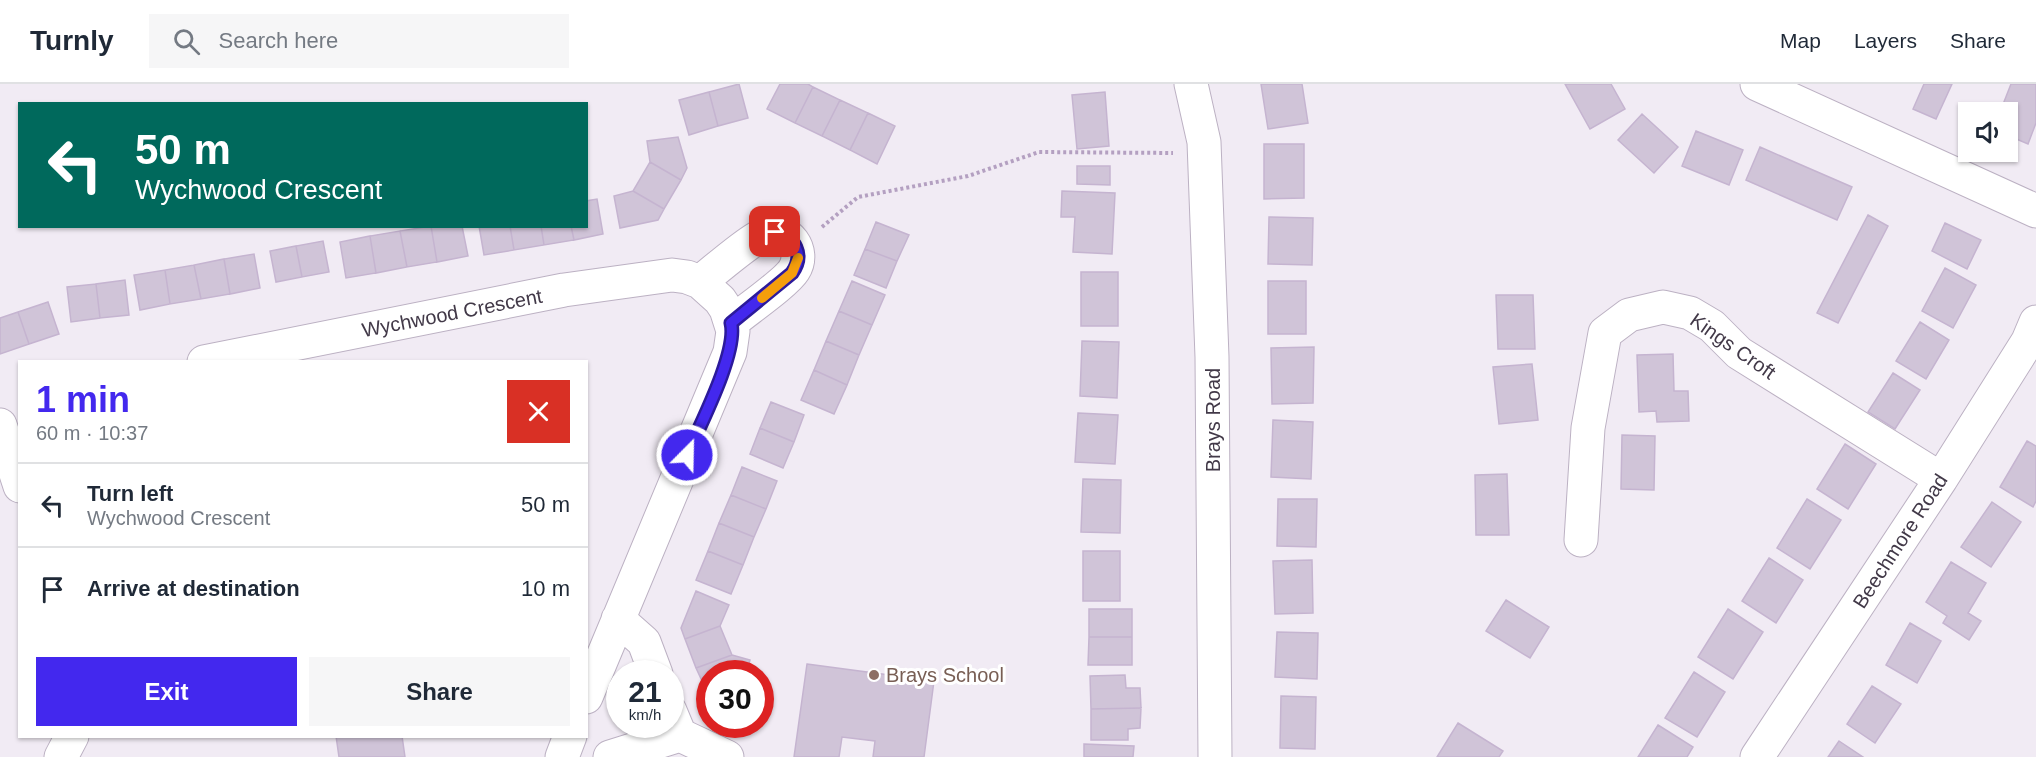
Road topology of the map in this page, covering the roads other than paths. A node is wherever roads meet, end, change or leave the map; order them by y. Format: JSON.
{"nodes":[{"id":1,"x":1191,"y":84,"type":"edge"},
{"id":2,"x":1757,"y":84,"type":"edge"},
{"id":3,"x":2036,"y":211,"type":"edge"},
{"id":4,"x":700,"y":282,"type":"junction"},
{"id":5,"x":2036,"y":322,"type":"edge"},
{"id":6,"x":731,"y":323,"type":"junction"},
{"id":7,"x":214,"y":360,"type":"edge"},
{"id":8,"x":18,"y":413,"type":"edge"},
{"id":9,"x":0,"y":418,"type":"edge"},
{"id":10,"x":0,"y":425,"type":"edge"},
{"id":11,"x":18,"y":480,"type":"edge"},
{"id":12,"x":1941,"y":480,"type":"junction"},
{"id":13,"x":1581,"y":540,"type":"dead end"},
{"id":14,"x":618,"y":620,"type":"junction"},
{"id":15,"x":651,"y":660,"type":"edge"},
{"id":16,"x":588,"y":692,"type":"edge"},
{"id":17,"x":684,"y":729,"type":"edge"},
{"id":18,"x":71,"y":738,"type":"edge"},
{"id":19,"x":569,"y":738,"type":"edge"},
{"id":20,"x":646,"y":738,"type":"edge"},
{"id":21,"x":62,"y":757,"type":"edge"},
{"id":22,"x":562,"y":757,"type":"edge"},
{"id":23,"x":610,"y":757,"type":"edge"},
{"id":24,"x":727,"y":757,"type":"edge"},
{"id":25,"x":1215,"y":757,"type":"edge"},
{"id":26,"x":1757,"y":757,"type":"edge"}],
"edges":[{"from":1,"to":25,"type":"street","name":"Brays Road"},
{"from":2,"to":3,"type":"street"},
{"from":4,"to":6,"type":"street"},
{"from":4,"to":6,"type":"street"},
{"from":4,"to":7,"type":"street","name":"Wychwood Crescent"},
{"from":5,"to":12,"type":"street","name":"Beechmore Road"},
{"from":6,"to":14,"type":"street"},
{"from":8,"to":9,"type":"street"},
{"from":10,"to":11,"type":"street"},
{"from":12,"to":13,"type":"street","name":"Kings Croft"},
{"from":12,"to":26,"type":"street","name":"Beechmore Road"},
{"from":14,"to":15,"type":"street"},
{"from":14,"to":16,"type":"street"},
{"from":17,"to":24,"type":"street"},
{"from":18,"to":21,"type":"street"},
{"from":19,"to":22,"type":"street"},
{"from":20,"to":23,"type":"street"}]}
